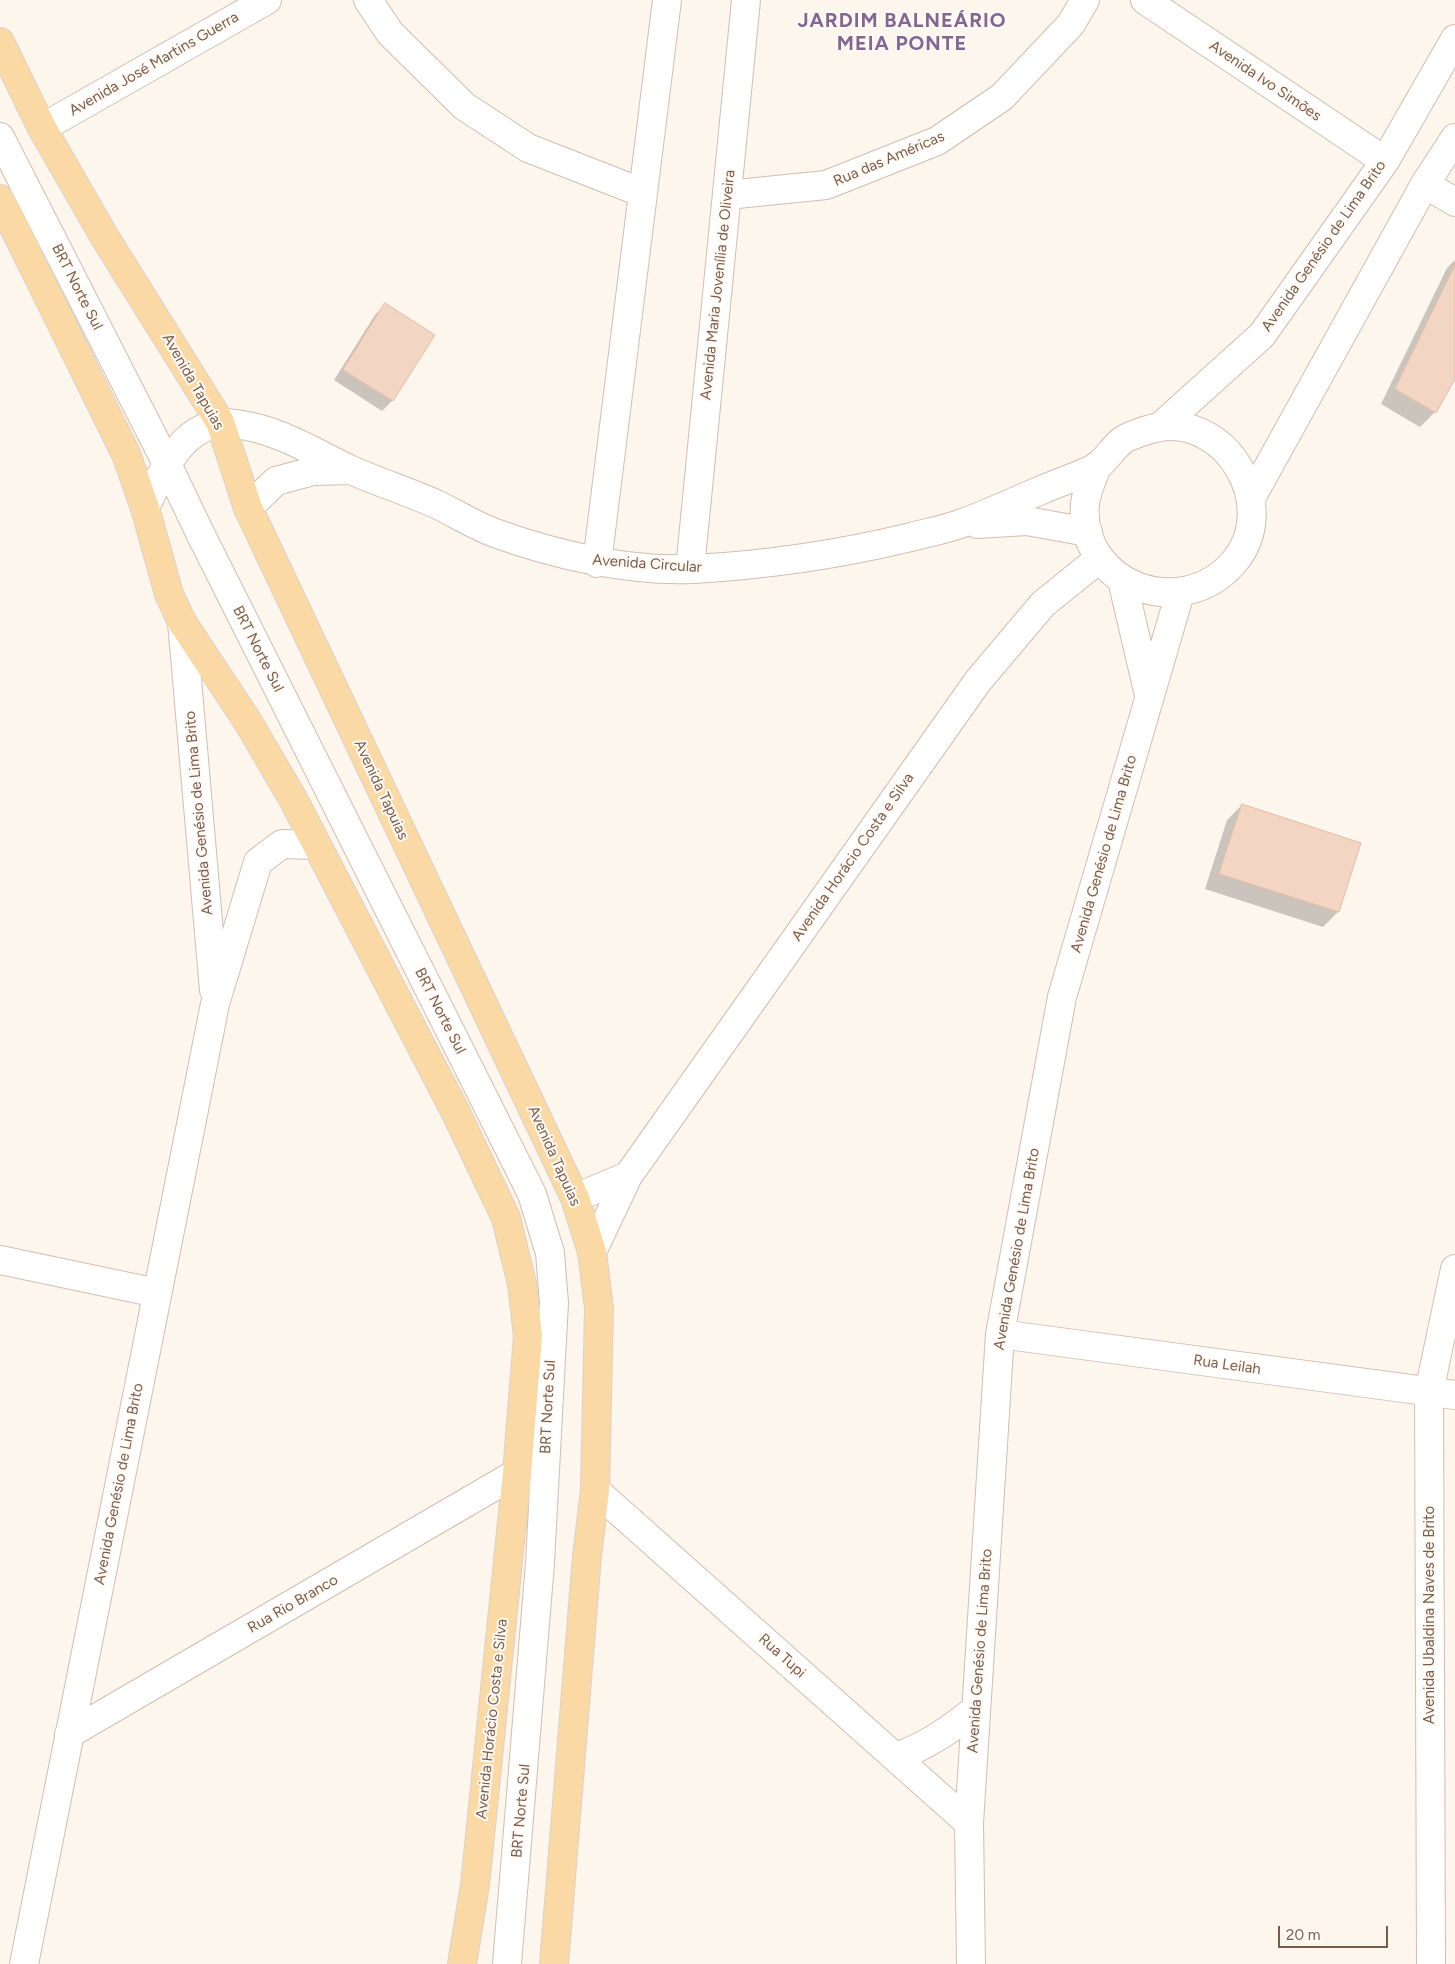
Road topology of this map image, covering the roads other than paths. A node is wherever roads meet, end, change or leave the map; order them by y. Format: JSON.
{"nodes":[{"id":1,"x":267,"y":0,"type":"edge"},
{"id":2,"x":368,"y":0,"type":"edge"},
{"id":3,"x":668,"y":0,"type":"edge"},
{"id":4,"x":746,"y":0,"type":"edge"},
{"id":5,"x":1085,"y":0,"type":"edge"},
{"id":6,"x":1145,"y":0,"type":"edge"},
{"id":7,"x":1455,"y":39,"type":"edge"},
{"id":8,"x":0,"y":42,"type":"edge"},
{"id":9,"x":42,"y":128,"type":"junction"},
{"id":10,"x":0,"y":137,"type":"edge"},
{"id":11,"x":1455,"y":138,"type":"edge"},
{"id":12,"x":1385,"y":162,"type":"junction"},
{"id":13,"x":1425,"y":184,"type":"junction"},
{"id":14,"x":643,"y":193,"type":"junction"},
{"id":15,"x":727,"y":195,"type":"junction"},
{"id":16,"x":0,"y":199,"type":"edge"},
{"id":17,"x":1455,"y":202,"type":"edge"},
{"id":18,"x":220,"y":422,"type":"junction"},
{"id":19,"x":1160,"y":427,"type":"junction"},
{"id":20,"x":166,"y":462,"type":"junction"},
{"id":21,"x":1097,"y":466,"type":"junction"},
{"id":22,"x":351,"y":470,"type":"junction"},
{"id":23,"x":1251,"y":498,"type":"junction"},
{"id":24,"x":145,"y":508,"type":"junction"},
{"id":25,"x":248,"y":508,"type":"junction"},
{"id":26,"x":956,"y":526,"type":"junction"},
{"id":27,"x":1088,"y":532,"type":"junction"},
{"id":28,"x":1100,"y":558,"type":"junction"},
{"id":29,"x":597,"y":563,"type":"junction"},
{"id":30,"x":690,"y":569,"type":"junction"},
{"id":31,"x":1122,"y":580,"type":"junction"},
{"id":32,"x":1180,"y":593,"type":"junction"},
{"id":33,"x":182,"y":622,"type":"junction"},
{"id":34,"x":1150,"y":697,"type":"junction"},
{"id":35,"x":315,"y":845,"type":"junction"},
{"id":36,"x":215,"y":1004,"type":"junction"},
{"id":37,"x":628,"y":1176,"type":"junction"},
{"id":38,"x":575,"y":1198,"type":"junction"},
{"id":39,"x":592,"y":1252,"type":"junction"},
{"id":40,"x":0,"y":1260,"type":"edge"},
{"id":41,"x":1455,"y":1269,"type":"edge"},
{"id":42,"x":157,"y":1293,"type":"junction"},
{"id":43,"x":1000,"y":1334,"type":"junction"},
{"id":44,"x":1442,"y":1393,"type":"edge"},
{"id":45,"x":517,"y":1473,"type":"junction"},
{"id":46,"x":595,"y":1490,"type":"junction"},
{"id":47,"x":976,"y":1709,"type":"junction"},
{"id":48,"x":69,"y":1734,"type":"junction"},
{"id":49,"x":896,"y":1757,"type":"junction"},
{"id":50,"x":969,"y":1823,"type":"junction"},
{"id":51,"x":24,"y":1964,"type":"edge"},
{"id":52,"x":462,"y":1964,"type":"edge"},
{"id":53,"x":507,"y":1964,"type":"edge"},
{"id":54,"x":554,"y":1964,"type":"edge"},
{"id":55,"x":971,"y":1964,"type":"edge"},
{"id":56,"x":1431,"y":1964,"type":"edge"}],
"edges":[{"from":1,"to":9,"type":"street","name":"Avenida José Martins Guerra"},
{"from":2,"to":14,"type":"street"},
{"from":3,"to":14,"type":"street"},
{"from":4,"to":15,"type":"street","name":"Avenida Maria Jovenília de Oliveira"},
{"from":5,"to":15,"type":"street","name":"Rua das Américas"},
{"from":6,"to":12,"type":"street","name":"Avenida Ivo Simões"},
{"from":7,"to":12,"type":"street","name":"Avenida Genésio de Lima Brito"},
{"from":8,"to":9,"type":"main road","name":"Avenida Tapuias"},
{"from":9,"to":18,"type":"main road","name":"Avenida Tapuias"},
{"from":10,"to":20,"type":"street","name":"BRT Norte Sul"},
{"from":11,"to":13,"type":"street"},
{"from":12,"to":19,"type":"street","name":"Avenida Genésio de Lima Brito"},
{"from":13,"to":17,"type":"street"},
{"from":13,"to":23,"type":"street"},
{"from":14,"to":29,"type":"street"},
{"from":15,"to":30,"type":"street","name":"Avenida Maria Jovenília de Oliveira"},
{"from":16,"to":24,"type":"main road"},
{"from":18,"to":20,"type":"street"},
{"from":18,"to":22,"type":"street","name":"Avenida Circular"},
{"from":18,"to":25,"type":"main road","name":"Avenida Tapuias"},
{"from":19,"to":21,"type":"street"},
{"from":19,"to":23,"type":"street"},
{"from":20,"to":24,"type":"street"},
{"from":20,"to":53,"type":"street","name":"BRT Norte Sul"},
{"from":21,"to":26,"type":"street","name":"Avenida Circular"},
{"from":21,"to":27,"type":"street"},
{"from":22,"to":25,"type":"street","name":"Avenida Circular"},
{"from":22,"to":29,"type":"street","name":"Avenida Circular"},
{"from":23,"to":32,"type":"street"},
{"from":24,"to":33,"type":"main road"},
{"from":25,"to":38,"type":"main road","name":"Avenida Tapuias"},
{"from":26,"to":27,"type":"street","name":"Avenida Circular"},
{"from":26,"to":30,"type":"street","name":"Avenida Circular"},
{"from":27,"to":28,"type":"street"},
{"from":28,"to":31,"type":"street"},
{"from":28,"to":37,"type":"street","name":"Avenida Horácio Costa e Silva"},
{"from":29,"to":30,"type":"street","name":"Avenida Circular"},
{"from":31,"to":32,"type":"street"},
{"from":31,"to":34,"type":"street","name":"Avenida Genésio de Lima Brito"},
{"from":32,"to":34,"type":"street","name":"Avenida Genésio de Lima Brito"},
{"from":33,"to":35,"type":"main road"},
{"from":33,"to":36,"type":"street","name":"Avenida Genésio de Lima Brito"},
{"from":34,"to":43,"type":"street","name":"Avenida Genésio de Lima Brito"},
{"from":35,"to":36,"type":"street","name":"Avenida Genésio de Lima Brito"},
{"from":35,"to":45,"type":"main road"},
{"from":36,"to":42,"type":"street","name":"Avenida Genésio de Lima Brito"},
{"from":37,"to":38,"type":"street"},
{"from":37,"to":39,"type":"street","name":"Avenida Horácio Costa e Silva"},
{"from":38,"to":39,"type":"main road","name":"Avenida Tapuias"},
{"from":39,"to":46,"type":"main road","name":"Avenida Tapuias"},
{"from":40,"to":42,"type":"street"},
{"from":41,"to":44,"type":"street","name":"Avenida Ubaldina Naves de Brito"},
{"from":42,"to":48,"type":"street","name":"Avenida Genésio de Lima Brito"},
{"from":43,"to":44,"type":"street","name":"Rua Leilah"},
{"from":43,"to":47,"type":"street","name":"Avenida Genésio de Lima Brito"},
{"from":44,"to":56,"type":"street","name":"Avenida Ubaldina Naves de Brito"},
{"from":45,"to":48,"type":"street","name":"Rua Rio Branco"},
{"from":45,"to":52,"type":"main road","name":"Avenida Horácio Costa e Silva"},
{"from":46,"to":49,"type":"street","name":"Rua Tupi"},
{"from":46,"to":54,"type":"main road"},
{"from":47,"to":49,"type":"street"},
{"from":47,"to":50,"type":"street","name":"Avenida Genésio de Lima Brito"},
{"from":48,"to":51,"type":"street","name":"Avenida Genésio de Lima Brito"},
{"from":49,"to":50,"type":"street","name":"Rua Tupi"},
{"from":50,"to":55,"type":"street","name":"Avenida Genésio de Lima Brito"}]}
